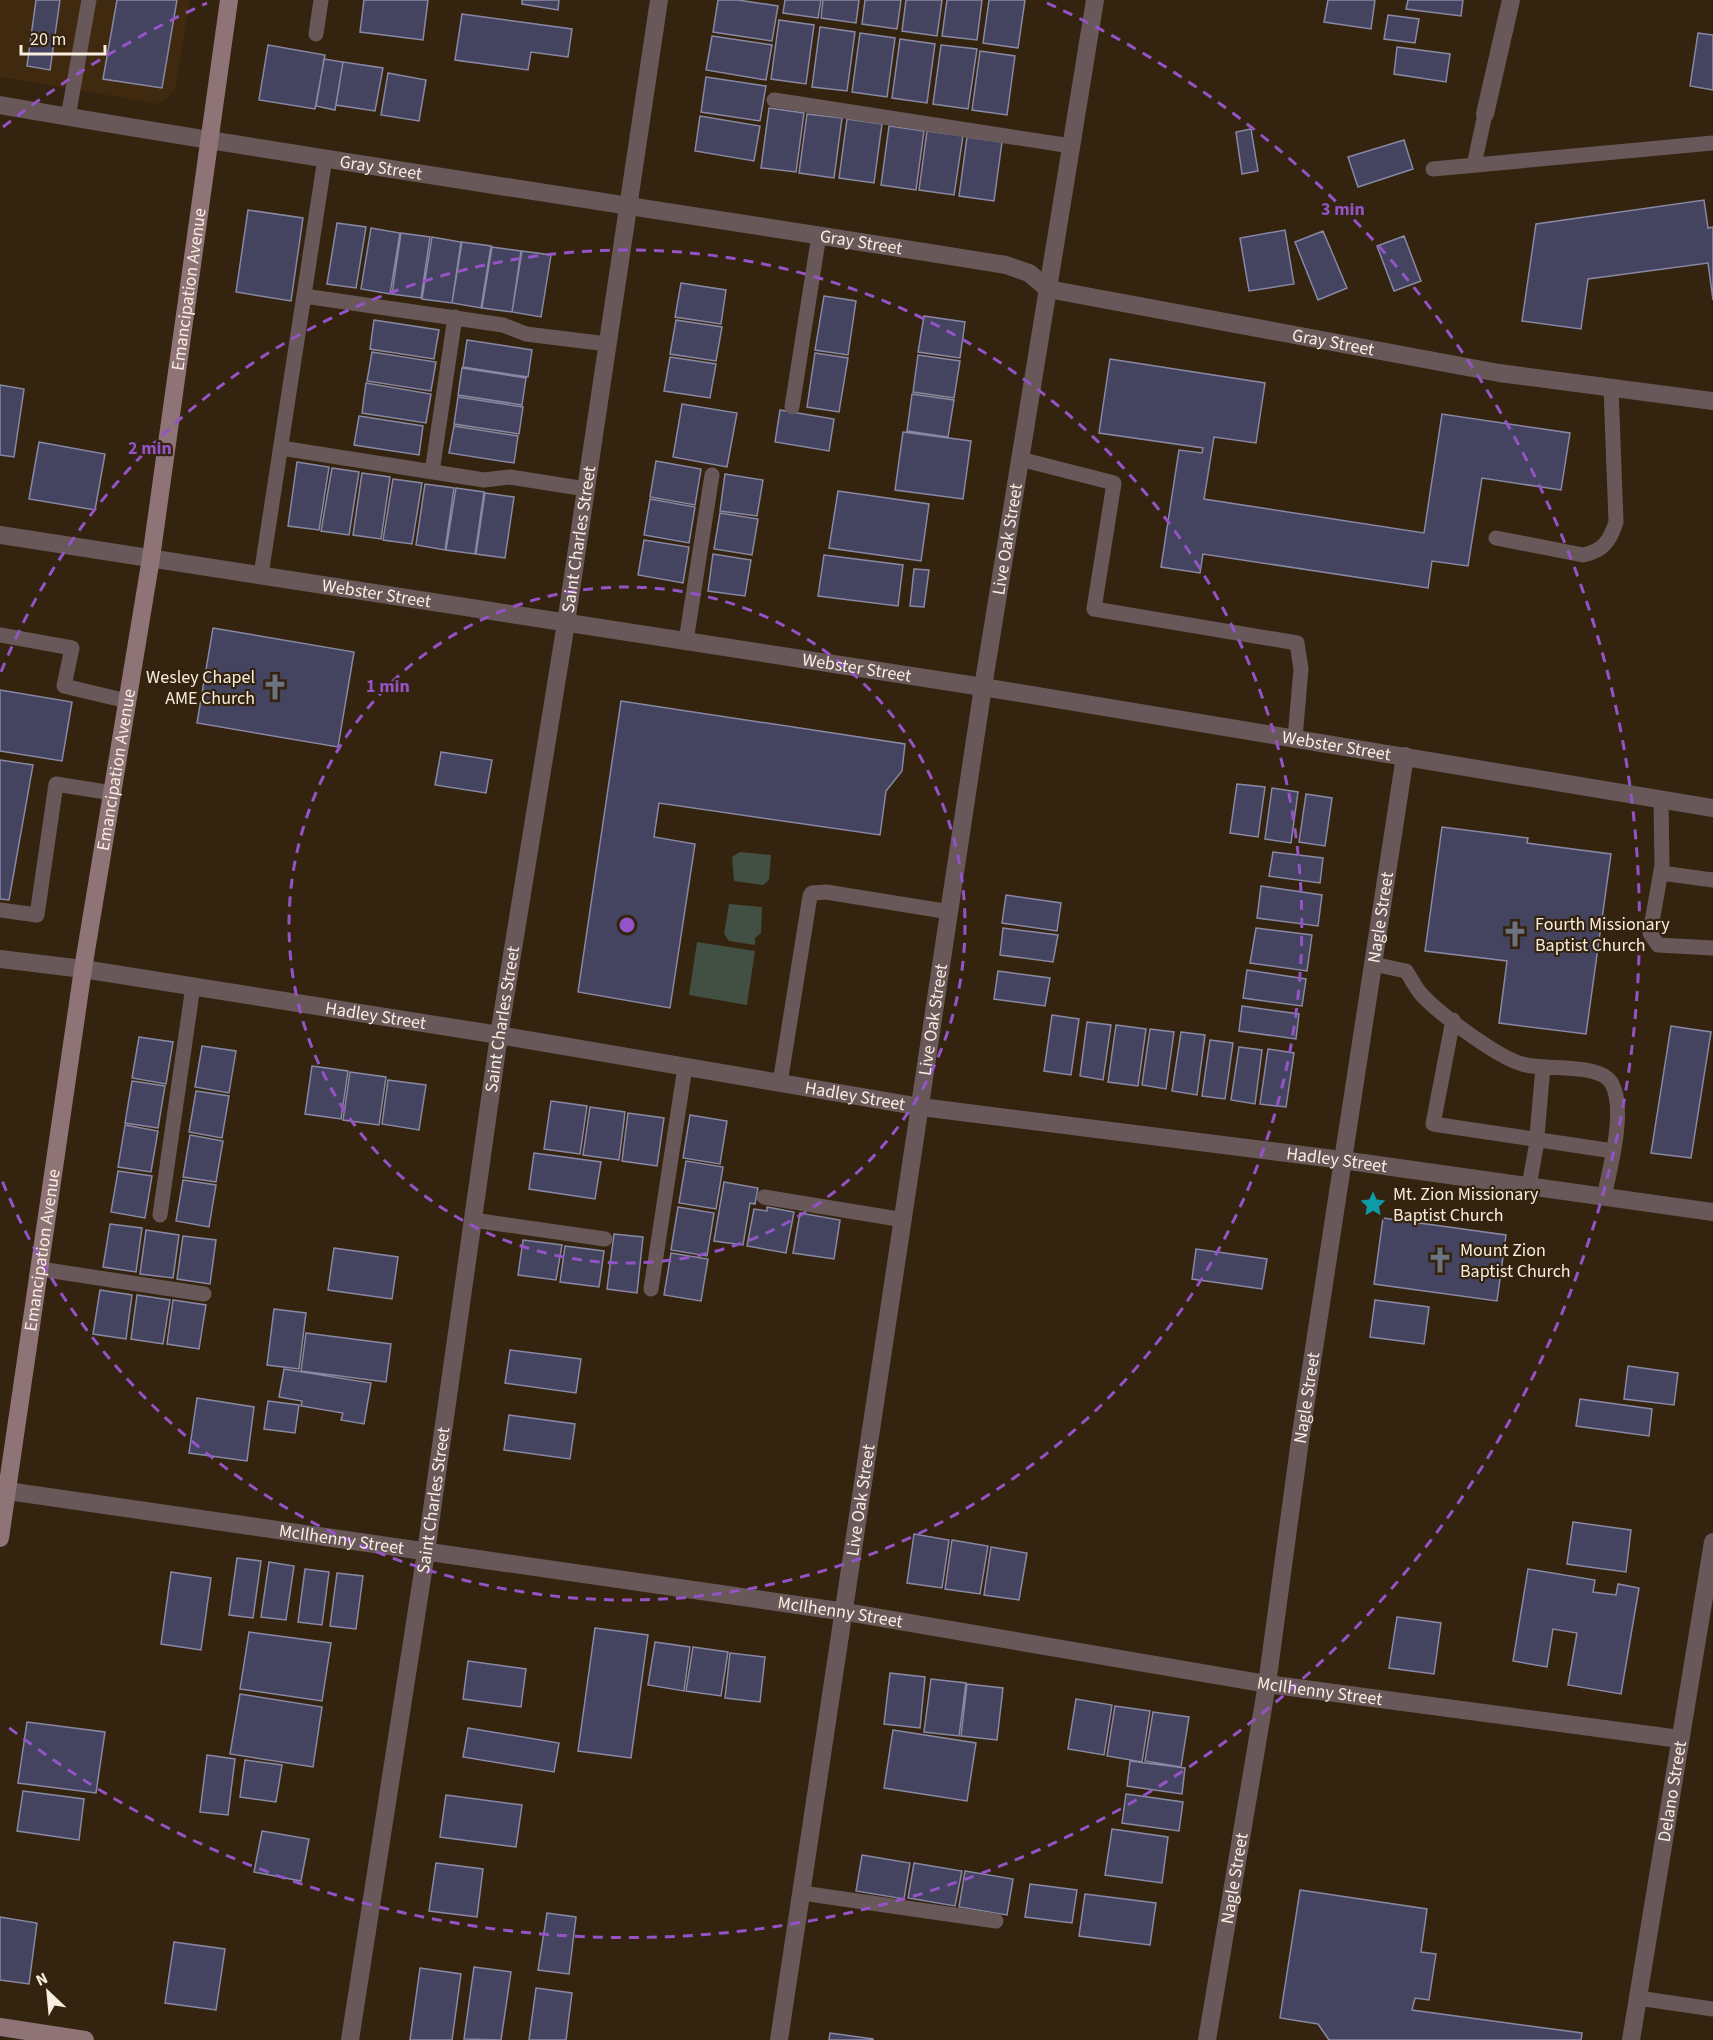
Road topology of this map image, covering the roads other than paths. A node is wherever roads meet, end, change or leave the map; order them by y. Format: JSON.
{"nodes":[{"id":1,"x":89,"y":0,"type":"edge"},
{"id":2,"x":229,"y":0,"type":"edge"},
{"id":3,"x":321,"y":0,"type":"edge"},
{"id":4,"x":659,"y":0,"type":"edge"},
{"id":5,"x":1095,"y":0,"type":"edge"},
{"id":6,"x":1511,"y":0,"type":"edge"},
{"id":7,"x":316,"y":34,"type":"dead end"},
{"id":8,"x":774,"y":100,"type":"dead end"},
{"id":9,"x":0,"y":105,"type":"edge"},
{"id":10,"x":1485,"y":114,"type":"joint"},
{"id":11,"x":68,"y":117,"type":"junction"},
{"id":12,"x":208,"y":141,"type":"junction"},
{"id":13,"x":1713,"y":144,"type":"edge"},
{"id":14,"x":1071,"y":146,"type":"junction"},
{"id":15,"x":325,"y":159,"type":"junction"},
{"id":16,"x":1474,"y":165,"type":"junction"},
{"id":17,"x":1433,"y":169,"type":"dead end"},
{"id":18,"x":628,"y":204,"type":"junction"},
{"id":19,"x":819,"y":235,"type":"junction"},
{"id":20,"x":1048,"y":289,"type":"junction"},
{"id":21,"x":304,"y":296,"type":"junction"},
{"id":22,"x":455,"y":317,"type":"junction"},
{"id":23,"x":607,"y":344,"type":"junction"},
{"id":24,"x":1611,"y":388,"type":"junction"},
{"id":25,"x":1713,"y":401,"type":"edge"},
{"id":26,"x":792,"y":407,"type":"dead end"},
{"id":27,"x":280,"y":448,"type":"junction"},
{"id":28,"x":1020,"y":459,"type":"junction"},
{"id":29,"x":432,"y":472,"type":"junction"},
{"id":30,"x":712,"y":475,"type":"dead end"},
{"id":31,"x":586,"y":489,"type":"junction"},
{"id":32,"x":0,"y":535,"type":"edge"},
{"id":33,"x":1496,"y":538,"type":"dead end"},
{"id":34,"x":151,"y":558,"type":"junction"},
{"id":35,"x":261,"y":575,"type":"junction"},
{"id":36,"x":566,"y":623,"type":"junction"},
{"id":37,"x":0,"y":635,"type":"edge"},
{"id":38,"x":686,"y":641,"type":"junction"},
{"id":39,"x":983,"y":687,"type":"junction"},
{"id":40,"x":128,"y":701,"type":"junction"},
{"id":41,"x":1295,"y":738,"type":"junction"},
{"id":42,"x":1405,"y":756,"type":"junction"},
{"id":43,"x":112,"y":793,"type":"junction"},
{"id":44,"x":1661,"y":800,"type":"junction"},
{"id":45,"x":1713,"y":808,"type":"edge"},
{"id":46,"x":1661,"y":873,"type":"junction"},
{"id":47,"x":1713,"y":880,"type":"edge"},
{"id":48,"x":0,"y":910,"type":"edge"},
{"id":49,"x":950,"y":912,"type":"junction"},
{"id":50,"x":1713,"y":948,"type":"edge"},
{"id":51,"x":0,"y":959,"type":"edge"},
{"id":52,"x":1373,"y":964,"type":"junction"},
{"id":53,"x":83,"y":969,"type":"junction"},
{"id":54,"x":193,"y":986,"type":"junction"},
{"id":55,"x":1453,"y":1020,"type":"junction"},
{"id":56,"x":499,"y":1035,"type":"junction"},
{"id":57,"x":685,"y":1067,"type":"junction"},
{"id":58,"x":1543,"y":1067,"type":"junction"},
{"id":59,"x":780,"y":1083,"type":"junction"},
{"id":60,"x":921,"y":1107,"type":"junction"},
{"id":61,"x":1536,"y":1141,"type":"junction"},
{"id":62,"x":1612,"y":1151,"type":"junction"},
{"id":63,"x":1342,"y":1160,"type":"junction"},
{"id":64,"x":1529,"y":1186,"type":"junction"},
{"id":65,"x":764,"y":1197,"type":"dead end"},
{"id":66,"x":1604,"y":1197,"type":"junction"},
{"id":67,"x":1713,"y":1212,"type":"edge"},
{"id":68,"x":160,"y":1215,"type":"dead end"},
{"id":69,"x":473,"y":1220,"type":"junction"},
{"id":70,"x":904,"y":1220,"type":"junction"},
{"id":71,"x":605,"y":1239,"type":"dead end"},
{"id":72,"x":40,"y":1269,"type":"junction"},
{"id":73,"x":651,"y":1288,"type":"dead end"},
{"id":74,"x":204,"y":1294,"type":"dead end"},
{"id":75,"x":4,"y":1491,"type":"edge"},
{"id":76,"x":0,"y":1538,"type":"edge"},
{"id":77,"x":1713,"y":1542,"type":"edge"},
{"id":78,"x":426,"y":1552,"type":"junction"},
{"id":79,"x":846,"y":1612,"type":"junction"},
{"id":80,"x":1267,"y":1684,"type":"junction"},
{"id":81,"x":1680,"y":1739,"type":"junction"},
{"id":82,"x":802,"y":1893,"type":"junction"},
{"id":83,"x":996,"y":1921,"type":"dead end"},
{"id":84,"x":1638,"y":1998,"type":"junction"},
{"id":85,"x":1713,"y":2009,"type":"edge"},
{"id":86,"x":0,"y":2027,"type":"edge"},
{"id":87,"x":85,"y":2040,"type":"edge"},
{"id":88,"x":350,"y":2040,"type":"edge"},
{"id":89,"x":779,"y":2040,"type":"edge"},
{"id":90,"x":1207,"y":2040,"type":"edge"},
{"id":91,"x":1631,"y":2040,"type":"edge"}],
"edges":[{"from":1,"to":11,"type":"lane"},
{"from":2,"to":12,"type":"main road","name":"Emancipation Avenue"},
{"from":3,"to":7,"type":"lane"},
{"from":4,"to":18,"type":"street","name":"Saint Charles Street"},
{"from":5,"to":14,"type":"street","name":"Live Oak Street"},
{"from":6,"to":10,"type":"street"},
{"from":8,"to":14,"type":"lane"},
{"from":9,"to":11,"type":"street","name":"Gray Street"},
{"from":10,"to":16,"type":"lane"},
{"from":11,"to":12,"type":"street","name":"Gray Street"},
{"from":12,"to":15,"type":"street","name":"Gray Street"},
{"from":12,"to":34,"type":"main road","name":"Emancipation Avenue"},
{"from":13,"to":16,"type":"lane"},
{"from":14,"to":20,"type":"street","name":"Live Oak Street"},
{"from":15,"to":18,"type":"street","name":"Gray Street"},
{"from":15,"to":21,"type":"lane"},
{"from":16,"to":17,"type":"lane"},
{"from":18,"to":19,"type":"street","name":"Gray Street"},
{"from":18,"to":23,"type":"street","name":"Saint Charles Street"},
{"from":19,"to":20,"type":"street","name":"Gray Street"},
{"from":19,"to":26,"type":"lane"},
{"from":20,"to":24,"type":"street","name":"Gray Street"},
{"from":20,"to":28,"type":"street","name":"Live Oak Street"},
{"from":21,"to":22,"type":"lane"},
{"from":21,"to":27,"type":"lane"},
{"from":22,"to":23,"type":"lane"},
{"from":22,"to":29,"type":"lane"},
{"from":23,"to":31,"type":"street","name":"Saint Charles Street"},
{"from":24,"to":25,"type":"street","name":"Gray Street"},
{"from":24,"to":33,"type":"lane"},
{"from":27,"to":29,"type":"lane"},
{"from":27,"to":35,"type":"lane"},
{"from":28,"to":39,"type":"street","name":"Live Oak Street"},
{"from":28,"to":41,"type":"lane"},
{"from":29,"to":31,"type":"lane"},
{"from":30,"to":38,"type":"lane"},
{"from":31,"to":36,"type":"street","name":"Saint Charles Street"},
{"from":32,"to":34,"type":"street","name":"Webster Street"},
{"from":34,"to":35,"type":"street","name":"Webster Street"},
{"from":34,"to":40,"type":"main road","name":"Emancipation Avenue"},
{"from":35,"to":36,"type":"street","name":"Webster Street"},
{"from":36,"to":38,"type":"street","name":"Webster Street"},
{"from":36,"to":56,"type":"street","name":"Saint Charles Street"},
{"from":37,"to":40,"type":"lane"},
{"from":38,"to":39,"type":"street","name":"Webster Street"},
{"from":39,"to":41,"type":"street","name":"Webster Street"},
{"from":39,"to":49,"type":"street","name":"Live Oak Street"},
{"from":40,"to":43,"type":"main road","name":"Emancipation Avenue"},
{"from":41,"to":42,"type":"street","name":"Webster Street"},
{"from":42,"to":44,"type":"street","name":"Webster Street"},
{"from":42,"to":52,"type":"street","name":"Nagle Street"},
{"from":43,"to":48,"type":"lane"},
{"from":43,"to":53,"type":"main road","name":"Emancipation Avenue"},
{"from":44,"to":45,"type":"street","name":"Webster Street"},
{"from":44,"to":46,"type":"lane"},
{"from":46,"to":47,"type":"lane"},
{"from":46,"to":50,"type":"lane"},
{"from":49,"to":59,"type":"lane"},
{"from":49,"to":60,"type":"street","name":"Live Oak Street"},
{"from":51,"to":53,"type":"street","name":"Hadley Street"},
{"from":52,"to":55,"type":"lane"},
{"from":52,"to":63,"type":"street","name":"Nagle Street"},
{"from":53,"to":54,"type":"street","name":"Hadley Street"},
{"from":53,"to":72,"type":"main road","name":"Emancipation Avenue"},
{"from":54,"to":56,"type":"street","name":"Hadley Street"},
{"from":54,"to":68,"type":"lane"},
{"from":55,"to":58,"type":"lane"},
{"from":55,"to":61,"type":"lane"},
{"from":56,"to":57,"type":"street","name":"Hadley Street"},
{"from":56,"to":69,"type":"street","name":"Saint Charles Street"},
{"from":57,"to":59,"type":"street","name":"Hadley Street"},
{"from":57,"to":73,"type":"lane"},
{"from":58,"to":61,"type":"lane"},
{"from":58,"to":62,"type":"lane"},
{"from":59,"to":60,"type":"street","name":"Hadley Street"},
{"from":60,"to":63,"type":"street","name":"Hadley Street"},
{"from":60,"to":70,"type":"street","name":"Live Oak Street"},
{"from":61,"to":62,"type":"lane"},
{"from":61,"to":64,"type":"lane"},
{"from":62,"to":66,"type":"lane"},
{"from":63,"to":64,"type":"street","name":"Hadley Street"},
{"from":63,"to":80,"type":"street","name":"Nagle Street"},
{"from":64,"to":66,"type":"street","name":"Hadley Street"},
{"from":65,"to":70,"type":"lane"},
{"from":66,"to":67,"type":"street","name":"Hadley Street"},
{"from":69,"to":71,"type":"lane"},
{"from":69,"to":78,"type":"street","name":"Saint Charles Street"},
{"from":70,"to":79,"type":"street","name":"Live Oak Street"},
{"from":72,"to":74,"type":"lane"},
{"from":72,"to":75,"type":"main road","name":"Emancipation Avenue"},
{"from":75,"to":76,"type":"main road","name":"Emancipation Avenue"},
{"from":75,"to":78,"type":"street","name":"McIlhenny Street"},
{"from":77,"to":81,"type":"street","name":"Delano Street"},
{"from":78,"to":79,"type":"street","name":"McIlhenny Street"},
{"from":78,"to":88,"type":"street","name":"Saint Charles Street"},
{"from":79,"to":80,"type":"street","name":"McIlhenny Street"},
{"from":79,"to":82,"type":"street","name":"Live Oak Street"},
{"from":80,"to":81,"type":"street","name":"McIlhenny Street"},
{"from":80,"to":90,"type":"street","name":"Nagle Street"},
{"from":81,"to":84,"type":"street","name":"Delano Street"},
{"from":82,"to":83,"type":"lane"},
{"from":82,"to":89,"type":"street","name":"Live Oak Street"},
{"from":84,"to":85,"type":"lane"},
{"from":84,"to":91,"type":"street","name":"Delano Street"},
{"from":86,"to":87,"type":"main road"}]}
